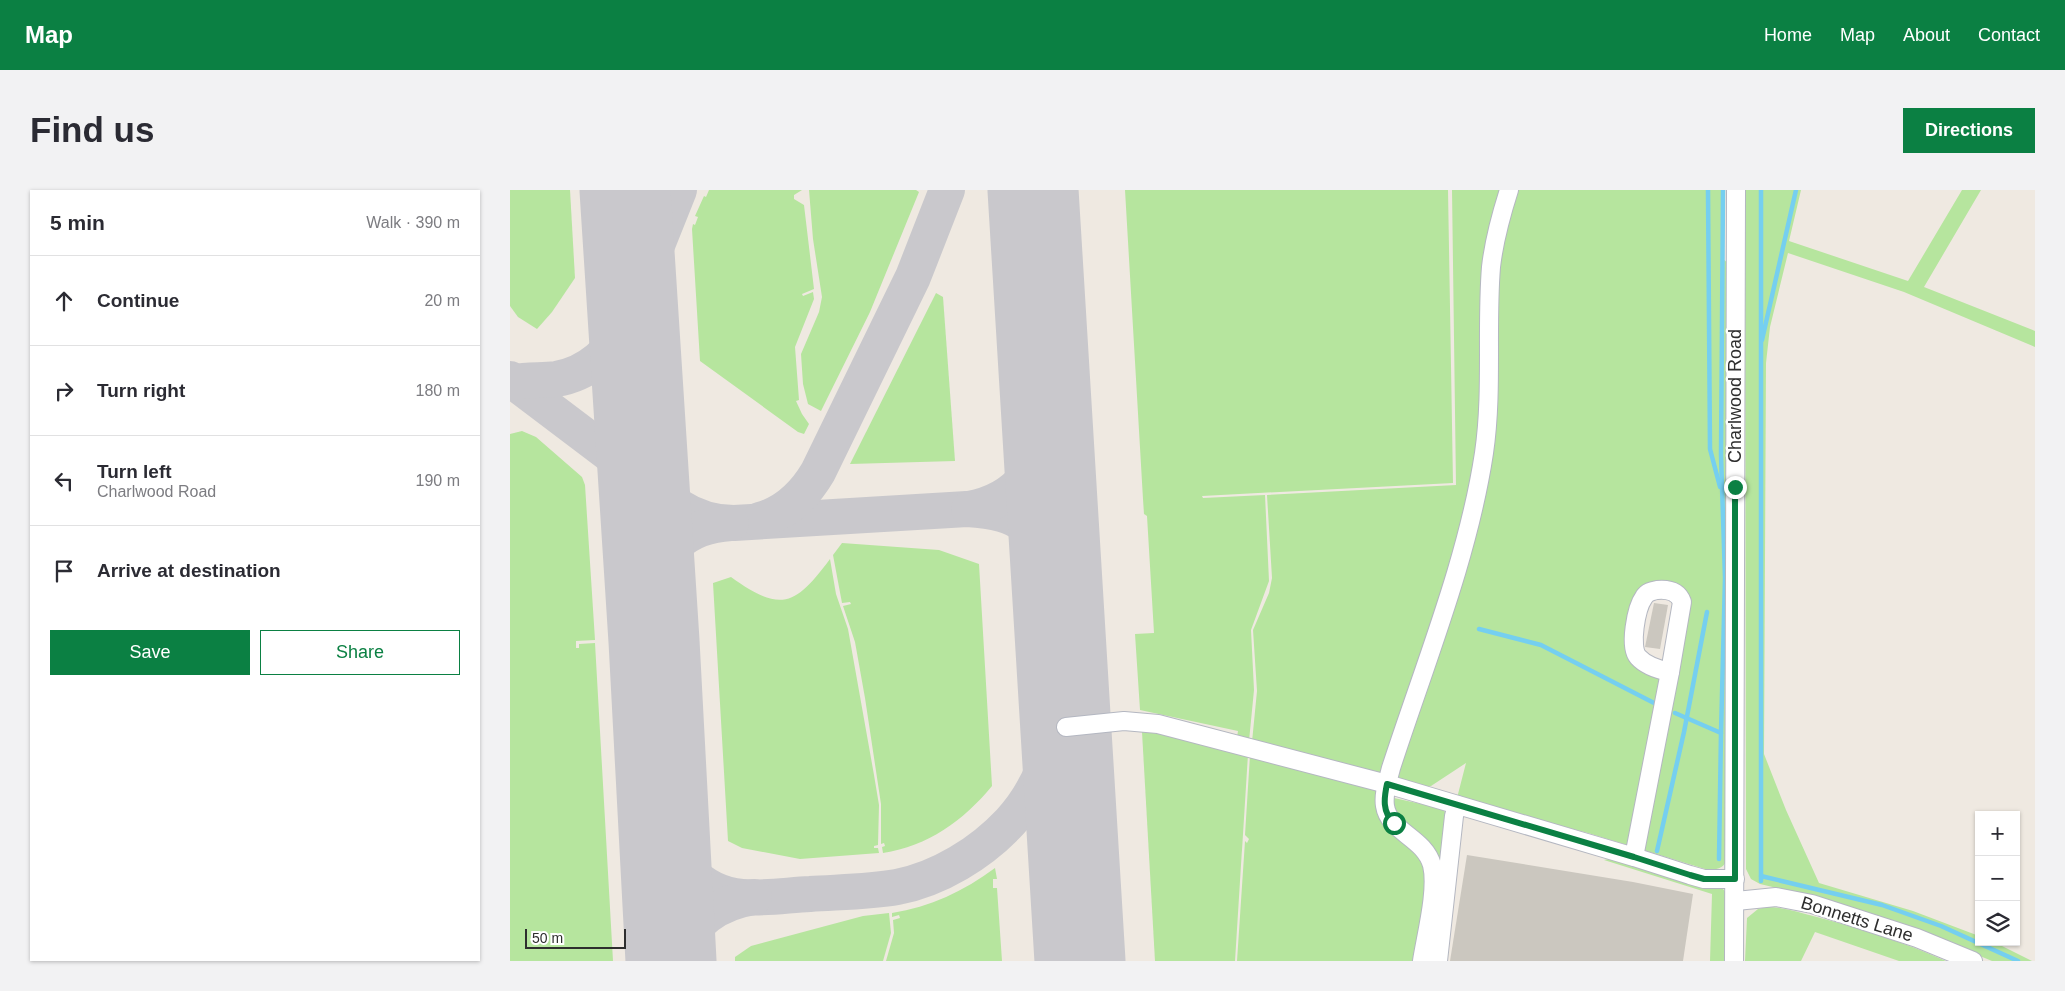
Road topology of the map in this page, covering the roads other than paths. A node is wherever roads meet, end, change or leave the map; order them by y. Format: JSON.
{"nodes":[{"id":1,"x":1509,"y":190,"type":"edge"},
{"id":2,"x":1736,"y":190,"type":"edge"},
{"id":3,"x":1670,"y":672,"type":"dead end"},
{"id":4,"x":1066,"y":727,"type":"dead end"},
{"id":5,"x":1387,"y":784,"type":"junction"},
{"id":6,"x":1456,"y":805,"type":"junction"},
{"id":7,"x":1634,"y":857,"type":"junction"},
{"id":8,"x":1735,"y":879,"type":"junction"},
{"id":9,"x":1736,"y":901,"type":"junction"},
{"id":10,"x":1422,"y":961,"type":"edge"},
{"id":11,"x":1438,"y":961,"type":"edge"},
{"id":12,"x":1734,"y":961,"type":"edge"},
{"id":13,"x":1973,"y":961,"type":"edge"}],
"edges":[{"from":1,"to":5,"type":"street"},
{"from":2,"to":8,"type":"street","name":"Charlwood Road"},
{"from":3,"to":7,"type":"street"},
{"from":4,"to":5,"type":"street"},
{"from":5,"to":6,"type":"street"},
{"from":5,"to":10,"type":"street"},
{"from":6,"to":7,"type":"street"},
{"from":6,"to":11,"type":"street"},
{"from":7,"to":8,"type":"street"},
{"from":8,"to":9,"type":"street","name":"Charlwood Road"},
{"from":9,"to":12,"type":"street","name":"Charlwood Road"},
{"from":9,"to":13,"type":"street","name":"Bonnetts Lane"}]}
